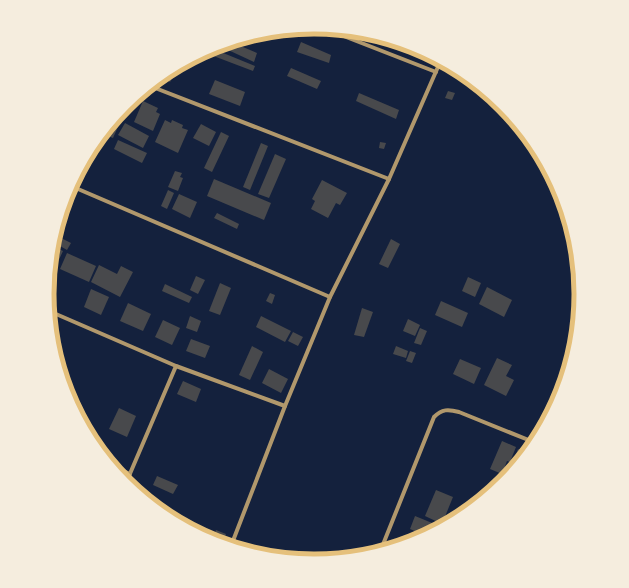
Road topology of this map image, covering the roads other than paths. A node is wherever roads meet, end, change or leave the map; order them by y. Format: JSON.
{"nodes":[{"id":1,"x":343,"y":36,"type":"edge"},
{"id":2,"x":438,"y":66,"type":"edge"},
{"id":3,"x":436,"y":72,"type":"junction"},
{"id":4,"x":156,"y":88,"type":"edge"},
{"id":5,"x":389,"y":180,"type":"junction"},
{"id":6,"x":77,"y":189,"type":"edge"},
{"id":7,"x":330,"y":297,"type":"junction"},
{"id":8,"x":55,"y":314,"type":"edge"},
{"id":9,"x":176,"y":366,"type":"junction"},
{"id":10,"x":285,"y":406,"type":"junction"},
{"id":11,"x":529,"y":440,"type":"edge"},
{"id":12,"x":125,"y":472,"type":"edge"},
{"id":13,"x":130,"y":474,"type":"joint"},
{"id":14,"x":233,"y":541,"type":"edge"},
{"id":15,"x":383,"y":545,"type":"edge"}],
"edges":[{"from":1,"to":3,"type":"street"},
{"from":2,"to":3,"type":"street"},
{"from":3,"to":5,"type":"street"},
{"from":4,"to":5,"type":"street"},
{"from":5,"to":7,"type":"street"},
{"from":6,"to":7,"type":"street"},
{"from":7,"to":10,"type":"street"},
{"from":8,"to":9,"type":"street"},
{"from":9,"to":10,"type":"street"},
{"from":9,"to":13,"type":"street"},
{"from":10,"to":14,"type":"street"},
{"from":11,"to":15,"type":"street"},
{"from":12,"to":13,"type":"street"}]}
